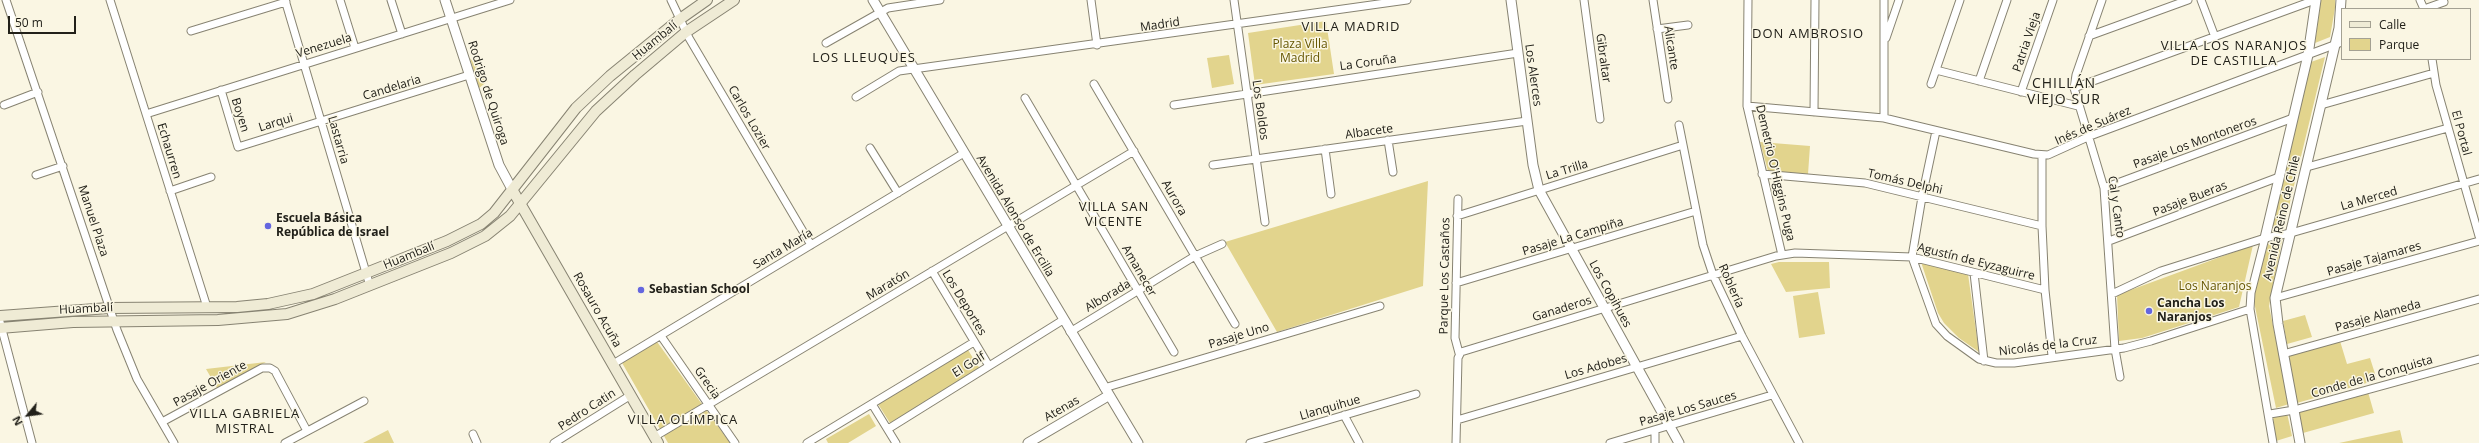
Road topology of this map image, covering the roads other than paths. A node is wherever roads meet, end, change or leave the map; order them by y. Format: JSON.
{"nodes":[{"id":1,"x":6,"y":0,"type":"edge"},
{"id":2,"x":110,"y":0,"type":"edge"},
{"id":3,"x":340,"y":0,"type":"edge"},
{"id":4,"x":391,"y":0,"type":"edge"},
{"id":5,"x":445,"y":0,"type":"edge"},
{"id":6,"x":671,"y":0,"type":"edge"},
{"id":7,"x":707,"y":0,"type":"edge"},
{"id":8,"x":734,"y":0,"type":"edge"},
{"id":9,"x":873,"y":0,"type":"edge"},
{"id":10,"x":940,"y":0,"type":"edge"},
{"id":11,"x":1091,"y":0,"type":"edge"},
{"id":12,"x":1234,"y":0,"type":"edge"},
{"id":13,"x":1407,"y":0,"type":"edge"},
{"id":14,"x":1511,"y":0,"type":"edge"},
{"id":15,"x":1584,"y":0,"type":"edge"},
{"id":16,"x":1653,"y":0,"type":"edge"},
{"id":17,"x":1748,"y":0,"type":"edge"},
{"id":18,"x":1816,"y":0,"type":"edge"},
{"id":19,"x":1884,"y":0,"type":"edge"},
{"id":20,"x":1899,"y":0,"type":"edge"},
{"id":21,"x":1960,"y":0,"type":"edge"},
{"id":22,"x":2007,"y":0,"type":"edge"},
{"id":23,"x":2053,"y":0,"type":"edge"},
{"id":24,"x":2102,"y":0,"type":"edge"},
{"id":25,"x":2188,"y":0,"type":"edge"},
{"id":26,"x":2201,"y":0,"type":"edge"},
{"id":27,"x":2316,"y":0,"type":"edge"},
{"id":28,"x":2341,"y":0,"type":"edge"},
{"id":29,"x":285,"y":1,"type":"edge"},
{"id":30,"x":505,"y":1,"type":"edge"},
{"id":31,"x":2444,"y":2,"type":"dead end"},
{"id":32,"x":2427,"y":8,"type":"edge"},
{"id":33,"x":880,"y":11,"type":"junction"},
{"id":34,"x":451,"y":18,"type":"junction"},
{"id":35,"x":680,"y":19,"type":"junction"},
{"id":36,"x":1237,"y":24,"type":"junction"},
{"id":37,"x":1688,"y":25,"type":"dead end"},
{"id":38,"x":1657,"y":29,"type":"junction"},
{"id":39,"x":191,"y":31,"type":"dead end"},
{"id":40,"x":686,"y":32,"type":"junction"},
{"id":41,"x":402,"y":34,"type":"junction"},
{"id":42,"x":2089,"y":36,"type":"junction"},
{"id":43,"x":2215,"y":37,"type":"junction"},
{"id":44,"x":826,"y":43,"type":"dead end"},
{"id":45,"x":2339,"y":43,"type":"edge"},
{"id":46,"x":1097,"y":45,"type":"junction"},
{"id":47,"x":1884,"y":45,"type":"junction"},
{"id":48,"x":355,"y":48,"type":"junction"},
{"id":49,"x":1518,"y":53,"type":"junction"},
{"id":50,"x":2308,"y":55,"type":"junction"},
{"id":51,"x":2432,"y":60,"type":"edge"},
{"id":52,"x":304,"y":64,"type":"junction"},
{"id":53,"x":1936,"y":70,"type":"junction"},
{"id":54,"x":915,"y":71,"type":"junction"},
{"id":55,"x":2434,"y":73,"type":"junction"},
{"id":56,"x":469,"y":75,"type":"junction"},
{"id":57,"x":1978,"y":81,"type":"junction"},
{"id":58,"x":1094,"y":84,"type":"dead end"},
{"id":59,"x":1931,"y":84,"type":"dead end"},
{"id":60,"x":2074,"y":88,"type":"junction"},
{"id":61,"x":221,"y":90,"type":"junction"},
{"id":62,"x":38,"y":92,"type":"junction"},
{"id":63,"x":2021,"y":92,"type":"junction"},
{"id":64,"x":1247,"y":93,"type":"junction"},
{"id":65,"x":856,"y":98,"type":"dead end"},
{"id":66,"x":1025,"y":98,"type":"dead end"},
{"id":67,"x":1668,"y":99,"type":"dead end"},
{"id":68,"x":4,"y":105,"type":"dead end"},
{"id":69,"x":1174,"y":105,"type":"dead end"},
{"id":70,"x":2321,"y":105,"type":"junction"},
{"id":71,"x":1747,"y":106,"type":"junction"},
{"id":72,"x":2078,"y":106,"type":"junction"},
{"id":73,"x":1814,"y":112,"type":"junction"},
{"id":74,"x":146,"y":114,"type":"junction"},
{"id":75,"x":1884,"y":118,"type":"junction"},
{"id":76,"x":2293,"y":118,"type":"junction"},
{"id":77,"x":1600,"y":119,"type":"dead end"},
{"id":78,"x":321,"y":121,"type":"junction"},
{"id":79,"x":1527,"y":121,"type":"junction"},
{"id":80,"x":1679,"y":125,"type":"dead end"},
{"id":81,"x":2448,"y":128,"type":"junction"},
{"id":82,"x":1936,"y":131,"type":"junction"},
{"id":83,"x":2090,"y":136,"type":"junction"},
{"id":84,"x":1388,"y":140,"type":"junction"},
{"id":85,"x":1683,"y":145,"type":"junction"},
{"id":86,"x":238,"y":147,"type":"joint"},
{"id":87,"x":870,"y":148,"type":"dead end"},
{"id":88,"x":1325,"y":149,"type":"junction"},
{"id":89,"x":1134,"y":151,"type":"junction"},
{"id":90,"x":964,"y":153,"type":"junction"},
{"id":91,"x":1532,"y":153,"type":"joint"},
{"id":92,"x":2042,"y":155,"type":"junction"},
{"id":93,"x":1256,"y":159,"type":"junction"},
{"id":94,"x":1213,"y":165,"type":"dead end"},
{"id":95,"x":63,"y":166,"type":"junction"},
{"id":96,"x":2307,"y":167,"type":"junction"},
{"id":97,"x":1393,"y":172,"type":"dead end"},
{"id":98,"x":1762,"y":174,"type":"junction"},
{"id":99,"x":36,"y":175,"type":"dead end"},
{"id":100,"x":211,"y":177,"type":"dead end"},
{"id":101,"x":2279,"y":177,"type":"junction"},
{"id":102,"x":2479,"y":179,"type":"edge"},
{"id":103,"x":2464,"y":184,"type":"junction"},
{"id":104,"x":1076,"y":185,"type":"junction"},
{"id":105,"x":2104,"y":188,"type":"junction"},
{"id":106,"x":1539,"y":190,"type":"junction"},
{"id":107,"x":170,"y":191,"type":"junction"},
{"id":108,"x":513,"y":191,"type":"junction"},
{"id":109,"x":898,"y":193,"type":"junction"},
{"id":110,"x":1331,"y":194,"type":"dead end"},
{"id":111,"x":1922,"y":197,"type":"junction"},
{"id":112,"x":1458,"y":198,"type":"dead end"},
{"id":113,"x":521,"y":205,"type":"junction"},
{"id":114,"x":1696,"y":211,"type":"junction"},
{"id":115,"x":1457,"y":216,"type":"junction"},
{"id":116,"x":1265,"y":222,"type":"dead end"},
{"id":117,"x":1008,"y":226,"type":"junction"},
{"id":118,"x":2042,"y":226,"type":"junction"},
{"id":119,"x":2291,"y":233,"type":"junction"},
{"id":120,"x":2479,"y":236,"type":"edge"},
{"id":121,"x":2265,"y":238,"type":"junction"},
{"id":122,"x":2109,"y":241,"type":"junction"},
{"id":123,"x":2479,"y":241,"type":"edge"},
{"id":124,"x":1222,"y":244,"type":"dead end"},
{"id":125,"x":811,"y":245,"type":"junction"},
{"id":126,"x":1571,"y":249,"type":"junction"},
{"id":127,"x":1782,"y":255,"type":"junction"},
{"id":128,"x":1195,"y":256,"type":"junction"},
{"id":129,"x":1912,"y":257,"type":"junction"},
{"id":130,"x":932,"y":271,"type":"junction"},
{"id":131,"x":1974,"y":273,"type":"junction"},
{"id":132,"x":366,"y":274,"type":"junction"},
{"id":133,"x":1712,"y":275,"type":"junction"},
{"id":134,"x":1456,"y":283,"type":"junction"},
{"id":135,"x":370,"y":286,"type":"junction"},
{"id":136,"x":1138,"y":290,"type":"junction"},
{"id":137,"x":2045,"y":290,"type":"junction"},
{"id":138,"x":2112,"y":294,"type":"junction"},
{"id":139,"x":2276,"y":298,"type":"junction"},
{"id":140,"x":2479,"y":299,"type":"edge"},
{"id":141,"x":1380,"y":306,"type":"dead end"},
{"id":142,"x":1604,"y":307,"type":"junction"},
{"id":143,"x":109,"y":308,"type":"junction"},
{"id":144,"x":207,"y":308,"type":"junction"},
{"id":145,"x":2250,"y":309,"type":"junction"},
{"id":146,"x":0,"y":316,"type":"edge"},
{"id":147,"x":114,"y":320,"type":"junction"},
{"id":148,"x":1063,"y":320,"type":"junction"},
{"id":149,"x":1235,"y":324,"type":"dead end"},
{"id":150,"x":1,"y":326,"type":"edge"},
{"id":151,"x":1070,"y":332,"type":"junction"},
{"id":152,"x":661,"y":336,"type":"junction"},
{"id":153,"x":1742,"y":336,"type":"junction"},
{"id":154,"x":974,"y":342,"type":"junction"},
{"id":155,"x":2115,"y":349,"type":"junction"},
{"id":156,"x":1174,"y":352,"type":"dead end"},
{"id":157,"x":1459,"y":353,"type":"junction"},
{"id":158,"x":2283,"y":354,"type":"junction"},
{"id":159,"x":2052,"y":356,"type":"junction"},
{"id":160,"x":2479,"y":359,"type":"edge"},
{"id":161,"x":1984,"y":361,"type":"junction"},
{"id":162,"x":613,"y":364,"type":"junction"},
{"id":163,"x":989,"y":366,"type":"junction"},
{"id":164,"x":1637,"y":367,"type":"junction"},
{"id":165,"x":2120,"y":376,"type":"dead end"},
{"id":166,"x":1106,"y":392,"type":"junction"},
{"id":167,"x":1416,"y":394,"type":"dead end"},
{"id":168,"x":630,"y":395,"type":"junction"},
{"id":169,"x":1772,"y":395,"type":"junction"},
{"id":170,"x":364,"y":401,"type":"dead end"},
{"id":171,"x":708,"y":404,"type":"junction"},
{"id":172,"x":872,"y":404,"type":"junction"},
{"id":173,"x":2294,"y":410,"type":"junction"},
{"id":174,"x":2270,"y":414,"type":"junction"},
{"id":175,"x":1344,"y":415,"type":"junction"},
{"id":176,"x":1457,"y":420,"type":"junction"},
{"id":177,"x":162,"y":422,"type":"junction"},
{"id":178,"x":1669,"y":426,"type":"junction"},
{"id":179,"x":888,"y":429,"type":"junction"},
{"id":180,"x":1655,"y":430,"type":"junction"},
{"id":181,"x":307,"y":431,"type":"junction"},
{"id":182,"x":473,"y":434,"type":"dead end"},
{"id":183,"x":1272,"y":436,"type":"junction"},
{"id":184,"x":656,"y":440,"type":"edge"},
{"id":185,"x":32,"y":443,"type":"edge"},
{"id":186,"x":174,"y":443,"type":"edge"},
{"id":187,"x":285,"y":443,"type":"edge"},
{"id":188,"x":477,"y":443,"type":"edge"},
{"id":189,"x":554,"y":443,"type":"edge"},
{"id":190,"x":735,"y":443,"type":"edge"},
{"id":191,"x":807,"y":443,"type":"edge"},
{"id":192,"x":896,"y":443,"type":"edge"},
{"id":193,"x":1028,"y":443,"type":"edge"},
{"id":194,"x":1138,"y":443,"type":"edge"},
{"id":195,"x":1250,"y":443,"type":"edge"},
{"id":196,"x":1276,"y":443,"type":"edge"},
{"id":197,"x":1359,"y":443,"type":"edge"},
{"id":198,"x":1456,"y":443,"type":"edge"},
{"id":199,"x":1610,"y":443,"type":"edge"},
{"id":200,"x":1655,"y":443,"type":"edge"},
{"id":201,"x":1679,"y":443,"type":"edge"},
{"id":202,"x":1798,"y":443,"type":"edge"},
{"id":203,"x":2273,"y":443,"type":"edge"},
{"id":204,"x":2300,"y":443,"type":"edge"}],
"edges":[{"from":1,"to":62,"type":"street","name":"Manuel Plaza"},
{"from":2,"to":74,"type":"street","name":"Echaurren"},
{"from":3,"to":48,"type":"street"},
{"from":4,"to":41,"type":"street"},
{"from":5,"to":34,"type":"street","name":"Rodrigo de Quiroga"},
{"from":6,"to":35,"type":"street","name":"Carlos Lozier"},
{"from":7,"to":35,"type":"main road","name":"Huambalí"},
{"from":8,"to":40,"type":"main road","name":"Huambalí"},
{"from":9,"to":33,"type":"street","name":"Avenida Alonso de Ercilla"},
{"from":10,"to":33,"type":"street"},
{"from":11,"to":46,"type":"street"},
{"from":12,"to":36,"type":"street","name":"Los Boldos"},
{"from":13,"to":36,"type":"street","name":"Madrid"},
{"from":14,"to":49,"type":"street","name":"Los Alerces"},
{"from":15,"to":77,"type":"street","name":"Gibraltar"},
{"from":16,"to":38,"type":"street","name":"Alicante"},
{"from":17,"to":71,"type":"street","name":"Demetrio O'Higgins Puga"},
{"from":18,"to":73,"type":"street"},
{"from":19,"to":47,"type":"street"},
{"from":20,"to":47,"type":"street"},
{"from":21,"to":53,"type":"street"},
{"from":22,"to":57,"type":"street"},
{"from":23,"to":63,"type":"street","name":"Patria Vieja"},
{"from":24,"to":42,"type":"street","name":"Cal y Canto"},
{"from":25,"to":42,"type":"street"},
{"from":26,"to":43,"type":"street"},
{"from":27,"to":43,"type":"street"},
{"from":27,"to":50,"type":"street","name":"Avenida Reino de Chile"},
{"from":28,"to":45,"type":"street","name":"Avenida Reino de Chile"},
{"from":29,"to":39,"type":"street"},
{"from":29,"to":52,"type":"street","name":"Lastarria"},
{"from":30,"to":34,"type":"street","name":"Venezuela"},
{"from":31,"to":32,"type":"street"},
{"from":33,"to":44,"type":"street"},
{"from":33,"to":54,"type":"street","name":"Avenida Alonso de Ercilla"},
{"from":34,"to":41,"type":"street","name":"Venezuela"},
{"from":34,"to":56,"type":"street","name":"Rodrigo de Quiroga"},
{"from":35,"to":40,"type":"street","name":"Carlos Lozier"},
{"from":35,"to":108,"type":"main road","name":"Huambalí"},
{"from":36,"to":46,"type":"street","name":"Madrid"},
{"from":36,"to":64,"type":"street","name":"Los Boldos"},
{"from":37,"to":38,"type":"street"},
{"from":38,"to":67,"type":"street","name":"Alicante"},
{"from":40,"to":113,"type":"main road","name":"Huambalí"},
{"from":40,"to":125,"type":"street","name":"Carlos Lozier"},
{"from":41,"to":48,"type":"street","name":"Venezuela"},
{"from":42,"to":60,"type":"street","name":"Cal y Canto"},
{"from":43,"to":60,"type":"street"},
{"from":45,"to":50,"type":"street","name":"Inés de Suárez"},
{"from":45,"to":70,"type":"street","name":"Avenida Reino de Chile"},
{"from":46,"to":54,"type":"street","name":"Madrid"},
{"from":47,"to":75,"type":"street"},
{"from":48,"to":52,"type":"street","name":"Venezuela"},
{"from":49,"to":64,"type":"street","name":"La Coruña"},
{"from":49,"to":79,"type":"street","name":"Los Alerces"},
{"from":50,"to":76,"type":"street","name":"Avenida Reino de Chile"},
{"from":50,"to":83,"type":"street","name":"Inés de Suárez"},
{"from":51,"to":55,"type":"street","name":"El Portal"},
{"from":52,"to":61,"type":"street","name":"Venezuela"},
{"from":52,"to":78,"type":"street","name":"Lastarria"},
{"from":53,"to":57,"type":"street"},
{"from":53,"to":59,"type":"street"},
{"from":54,"to":65,"type":"street","name":"Madrid"},
{"from":54,"to":90,"type":"street","name":"Avenida Alonso de Ercilla"},
{"from":55,"to":70,"type":"street"},
{"from":55,"to":81,"type":"street","name":"El Portal"},
{"from":56,"to":78,"type":"street","name":"Candelaria"},
{"from":56,"to":108,"type":"street","name":"Rodrigo de Quiroga"},
{"from":57,"to":63,"type":"street"},
{"from":58,"to":89,"type":"street","name":"Aurora"},
{"from":60,"to":72,"type":"street","name":"Cal y Canto"},
{"from":61,"to":74,"type":"street","name":"Venezuela"},
{"from":61,"to":86,"type":"street","name":"Boyen"},
{"from":62,"to":68,"type":"street"},
{"from":62,"to":95,"type":"street","name":"Manuel Plaza"},
{"from":63,"to":72,"type":"street"},
{"from":64,"to":69,"type":"street","name":"La Coruña"},
{"from":64,"to":93,"type":"street","name":"Los Boldos"},
{"from":66,"to":104,"type":"street","name":"Amanecer"},
{"from":70,"to":96,"type":"street","name":"Avenida Reino de Chile"},
{"from":71,"to":73,"type":"street","name":"Inés de Suárez"},
{"from":71,"to":98,"type":"street","name":"Demetrio O'Higgins Puga"},
{"from":72,"to":83,"type":"street","name":"Cal y Canto"},
{"from":73,"to":75,"type":"street","name":"Inés de Suárez"},
{"from":74,"to":107,"type":"street","name":"Echaurren"},
{"from":75,"to":82,"type":"street","name":"Inés de Suárez"},
{"from":76,"to":101,"type":"street","name":"Avenida Reino de Chile"},
{"from":76,"to":105,"type":"street","name":"Pasaje Los Montoneros"},
{"from":78,"to":86,"type":"street","name":"Larqui"},
{"from":78,"to":132,"type":"street","name":"Lastarria"},
{"from":79,"to":84,"type":"street","name":"Albacete"},
{"from":79,"to":91,"type":"street","name":"Los Alerces"},
{"from":80,"to":85,"type":"street","name":"Roblería"},
{"from":81,"to":96,"type":"street"},
{"from":81,"to":103,"type":"street","name":"El Portal"},
{"from":82,"to":92,"type":"street","name":"Inés de Suárez"},
{"from":82,"to":111,"type":"street","name":"Nicolás de la Cruz"},
{"from":83,"to":92,"type":"street","name":"Inés de Suárez"},
{"from":83,"to":105,"type":"street","name":"Cal y Canto"},
{"from":84,"to":88,"type":"street","name":"Albacete"},
{"from":84,"to":97,"type":"street"},
{"from":85,"to":106,"type":"street","name":"La Trilla"},
{"from":85,"to":114,"type":"street","name":"Roblería"},
{"from":87,"to":109,"type":"street"},
{"from":88,"to":93,"type":"street","name":"Albacete"},
{"from":88,"to":110,"type":"street"},
{"from":89,"to":104,"type":"street","name":"Maratón"},
{"from":89,"to":128,"type":"street","name":"Aurora"},
{"from":90,"to":109,"type":"street","name":"Santa María"},
{"from":90,"to":117,"type":"street","name":"Avenida Alonso de Ercilla"},
{"from":91,"to":106,"type":"street","name":"Los Copihues"},
{"from":92,"to":118,"type":"street"},
{"from":93,"to":94,"type":"street","name":"Albacete"},
{"from":93,"to":116,"type":"street","name":"Los Boldos"},
{"from":95,"to":99,"type":"street"},
{"from":95,"to":143,"type":"street","name":"Manuel Plaza"},
{"from":96,"to":119,"type":"street","name":"Avenida Reino de Chile"},
{"from":98,"to":111,"type":"street","name":"Tomás Delphi"},
{"from":98,"to":127,"type":"street","name":"Demetrio O'Higgins Puga"},
{"from":100,"to":107,"type":"street"},
{"from":101,"to":121,"type":"street","name":"Avenida Reino de Chile"},
{"from":101,"to":122,"type":"street","name":"Pasaje Bueras"},
{"from":102,"to":103,"type":"street","name":"La Merced"},
{"from":103,"to":119,"type":"street","name":"La Merced"},
{"from":103,"to":120,"type":"street","name":"El Portal"},
{"from":104,"to":117,"type":"street","name":"Maratón"},
{"from":104,"to":136,"type":"street","name":"Amanecer"},
{"from":105,"to":122,"type":"street","name":"Cal y Canto"},
{"from":106,"to":115,"type":"street","name":"La Trilla"},
{"from":106,"to":126,"type":"street","name":"Los Copihues"},
{"from":107,"to":144,"type":"street","name":"Echaurren"},
{"from":108,"to":113,"type":"main road","name":"Rosauro Acuña"},
{"from":108,"to":132,"type":"main road","name":"Huambalí"},
{"from":109,"to":125,"type":"street","name":"Santa María"},
{"from":111,"to":118,"type":"street","name":"Tomás Delphi"},
{"from":111,"to":129,"type":"street","name":"Nicolás de la Cruz"},
{"from":112,"to":115,"type":"street","name":"Parque Los Castaños"},
{"from":113,"to":135,"type":"main road","name":"Huambalí"},
{"from":113,"to":162,"type":"main road","name":"Rosauro Acuña"},
{"from":114,"to":126,"type":"street","name":"Pasaje La Campiña"},
{"from":114,"to":133,"type":"street","name":"Roblería"},
{"from":115,"to":134,"type":"street","name":"Parque Los Castaños"},
{"from":117,"to":130,"type":"street","name":"Maratón"},
{"from":117,"to":148,"type":"street","name":"Avenida Alonso de Ercilla"},
{"from":118,"to":137,"type":"street"},
{"from":119,"to":121,"type":"street","name":"La Merced"},
{"from":119,"to":139,"type":"street","name":"Avenida Reino de Chile"},
{"from":121,"to":138,"type":"street","name":"La Merced"},
{"from":121,"to":145,"type":"street","name":"Avenida Reino de Chile"},
{"from":122,"to":138,"type":"street","name":"Cal y Canto"},
{"from":123,"to":139,"type":"street","name":"Pasaje Tajamares"},
{"from":124,"to":128,"type":"street","name":"Alborada"},
{"from":125,"to":152,"type":"street","name":"Santa María"},
{"from":126,"to":134,"type":"street","name":"Pasaje La Campiña"},
{"from":126,"to":142,"type":"street","name":"Los Copihues"},
{"from":127,"to":129,"type":"street","name":"Agustín de Eyzaguirre"},
{"from":127,"to":133,"type":"street","name":"Ganaderos"},
{"from":128,"to":136,"type":"street","name":"Alborada"},
{"from":128,"to":149,"type":"street","name":"Aurora"},
{"from":129,"to":131,"type":"street","name":"Agustín de Eyzaguirre"},
{"from":129,"to":161,"type":"street","name":"Nicolás de la Cruz"},
{"from":130,"to":154,"type":"street","name":"Los Deportes"},
{"from":130,"to":171,"type":"street","name":"Maratón"},
{"from":131,"to":137,"type":"street","name":"Agustín de Eyzaguirre"},
{"from":131,"to":161,"type":"street"},
{"from":132,"to":135,"type":"street","name":"Lastarria"},
{"from":132,"to":144,"type":"main road","name":"Huambalí"},
{"from":133,"to":142,"type":"street","name":"Ganaderos"},
{"from":133,"to":153,"type":"street","name":"Roblería"},
{"from":134,"to":157,"type":"street","name":"Parque Los Castaños"},
{"from":135,"to":147,"type":"main road","name":"Huambalí"},
{"from":136,"to":151,"type":"street","name":"Alborada"},
{"from":136,"to":156,"type":"street","name":"Amanecer"},
{"from":137,"to":159,"type":"street"},
{"from":138,"to":155,"type":"street","name":"Cal y Canto"},
{"from":139,"to":158,"type":"street","name":"Avenida Reino de Chile"},
{"from":140,"to":158,"type":"street","name":"Pasaje Alameda"},
{"from":141,"to":166,"type":"street","name":"Pasaje Uno"},
{"from":142,"to":157,"type":"street","name":"Ganaderos"},
{"from":142,"to":164,"type":"street","name":"Los Copihues"},
{"from":143,"to":144,"type":"main road","name":"Huambalí"},
{"from":143,"to":146,"type":"main road","name":"Huambalí"},
{"from":143,"to":147,"type":"street","name":"Manuel Plaza"},
{"from":145,"to":155,"type":"street","name":"Nicolás de la Cruz"},
{"from":145,"to":174,"type":"street","name":"Avenida Reino de Chile"},
{"from":147,"to":150,"type":"main road","name":"Huambalí"},
{"from":147,"to":177,"type":"street","name":"Manuel Plaza"},
{"from":148,"to":151,"type":"street","name":"Avenida Alonso de Ercilla"},
{"from":148,"to":163,"type":"street","name":"El Golf"},
{"from":150,"to":185,"type":"street"},
{"from":151,"to":166,"type":"street","name":"Avenida Alonso de Ercilla"},
{"from":152,"to":162,"type":"street","name":"Santa María"},
{"from":152,"to":171,"type":"street","name":"Grecia"},
{"from":153,"to":164,"type":"street","name":"Los Adobes"},
{"from":153,"to":169,"type":"street","name":"Roblería"},
{"from":154,"to":163,"type":"street","name":"Los Deportes"},
{"from":154,"to":172,"type":"street","name":"El Golf"},
{"from":155,"to":159,"type":"street","name":"Nicolás de la Cruz"},
{"from":155,"to":165,"type":"street","name":"Cal y Canto"},
{"from":157,"to":176,"type":"street"},
{"from":158,"to":173,"type":"street","name":"Avenida Reino de Chile"},
{"from":159,"to":161,"type":"street","name":"Nicolás de la Cruz"},
{"from":160,"to":173,"type":"street","name":"Conde de la Conquista"},
{"from":162,"to":168,"type":"main road","name":"Rosauro Acuña"},
{"from":163,"to":179,"type":"street","name":"El Golf"},
{"from":164,"to":176,"type":"street","name":"Los Adobes"},
{"from":164,"to":178,"type":"street","name":"Los Copihues"},
{"from":166,"to":193,"type":"street","name":"Atenas"},
{"from":166,"to":194,"type":"street","name":"Avenida Alonso de Ercilla"},
{"from":167,"to":175,"type":"street","name":"Llanquihue"},
{"from":168,"to":184,"type":"main road","name":"Rosauro Acuña"},
{"from":168,"to":189,"type":"street","name":"Pedro Catin"},
{"from":169,"to":178,"type":"street","name":"Pasaje Los Sauces"},
{"from":169,"to":202,"type":"street","name":"Roblería"},
{"from":170,"to":181,"type":"street"},
{"from":171,"to":184,"type":"street","name":"Maratón"},
{"from":171,"to":190,"type":"street","name":"Grecia"},
{"from":172,"to":179,"type":"street"},
{"from":172,"to":191,"type":"street","name":"El Golf"},
{"from":173,"to":174,"type":"street","name":"Conde de la Conquista"},
{"from":173,"to":204,"type":"street","name":"Avenida Reino de Chile"},
{"from":174,"to":203,"type":"street","name":"Avenida Reino de Chile"},
{"from":175,"to":183,"type":"street","name":"Llanquihue"},
{"from":175,"to":197,"type":"street"},
{"from":176,"to":198,"type":"street"},
{"from":177,"to":181,"type":"street","name":"Pasaje Oriente"},
{"from":177,"to":186,"type":"street","name":"Manuel Plaza"},
{"from":178,"to":180,"type":"street","name":"Pasaje Los Sauces"},
{"from":178,"to":201,"type":"street","name":"Los Copihues"},
{"from":179,"to":192,"type":"street"},
{"from":180,"to":199,"type":"street","name":"Pasaje Los Sauces"},
{"from":180,"to":200,"type":"street"},
{"from":181,"to":187,"type":"street"},
{"from":182,"to":188,"type":"street"},
{"from":183,"to":195,"type":"street","name":"Llanquihue"},
{"from":183,"to":196,"type":"street"}]}
